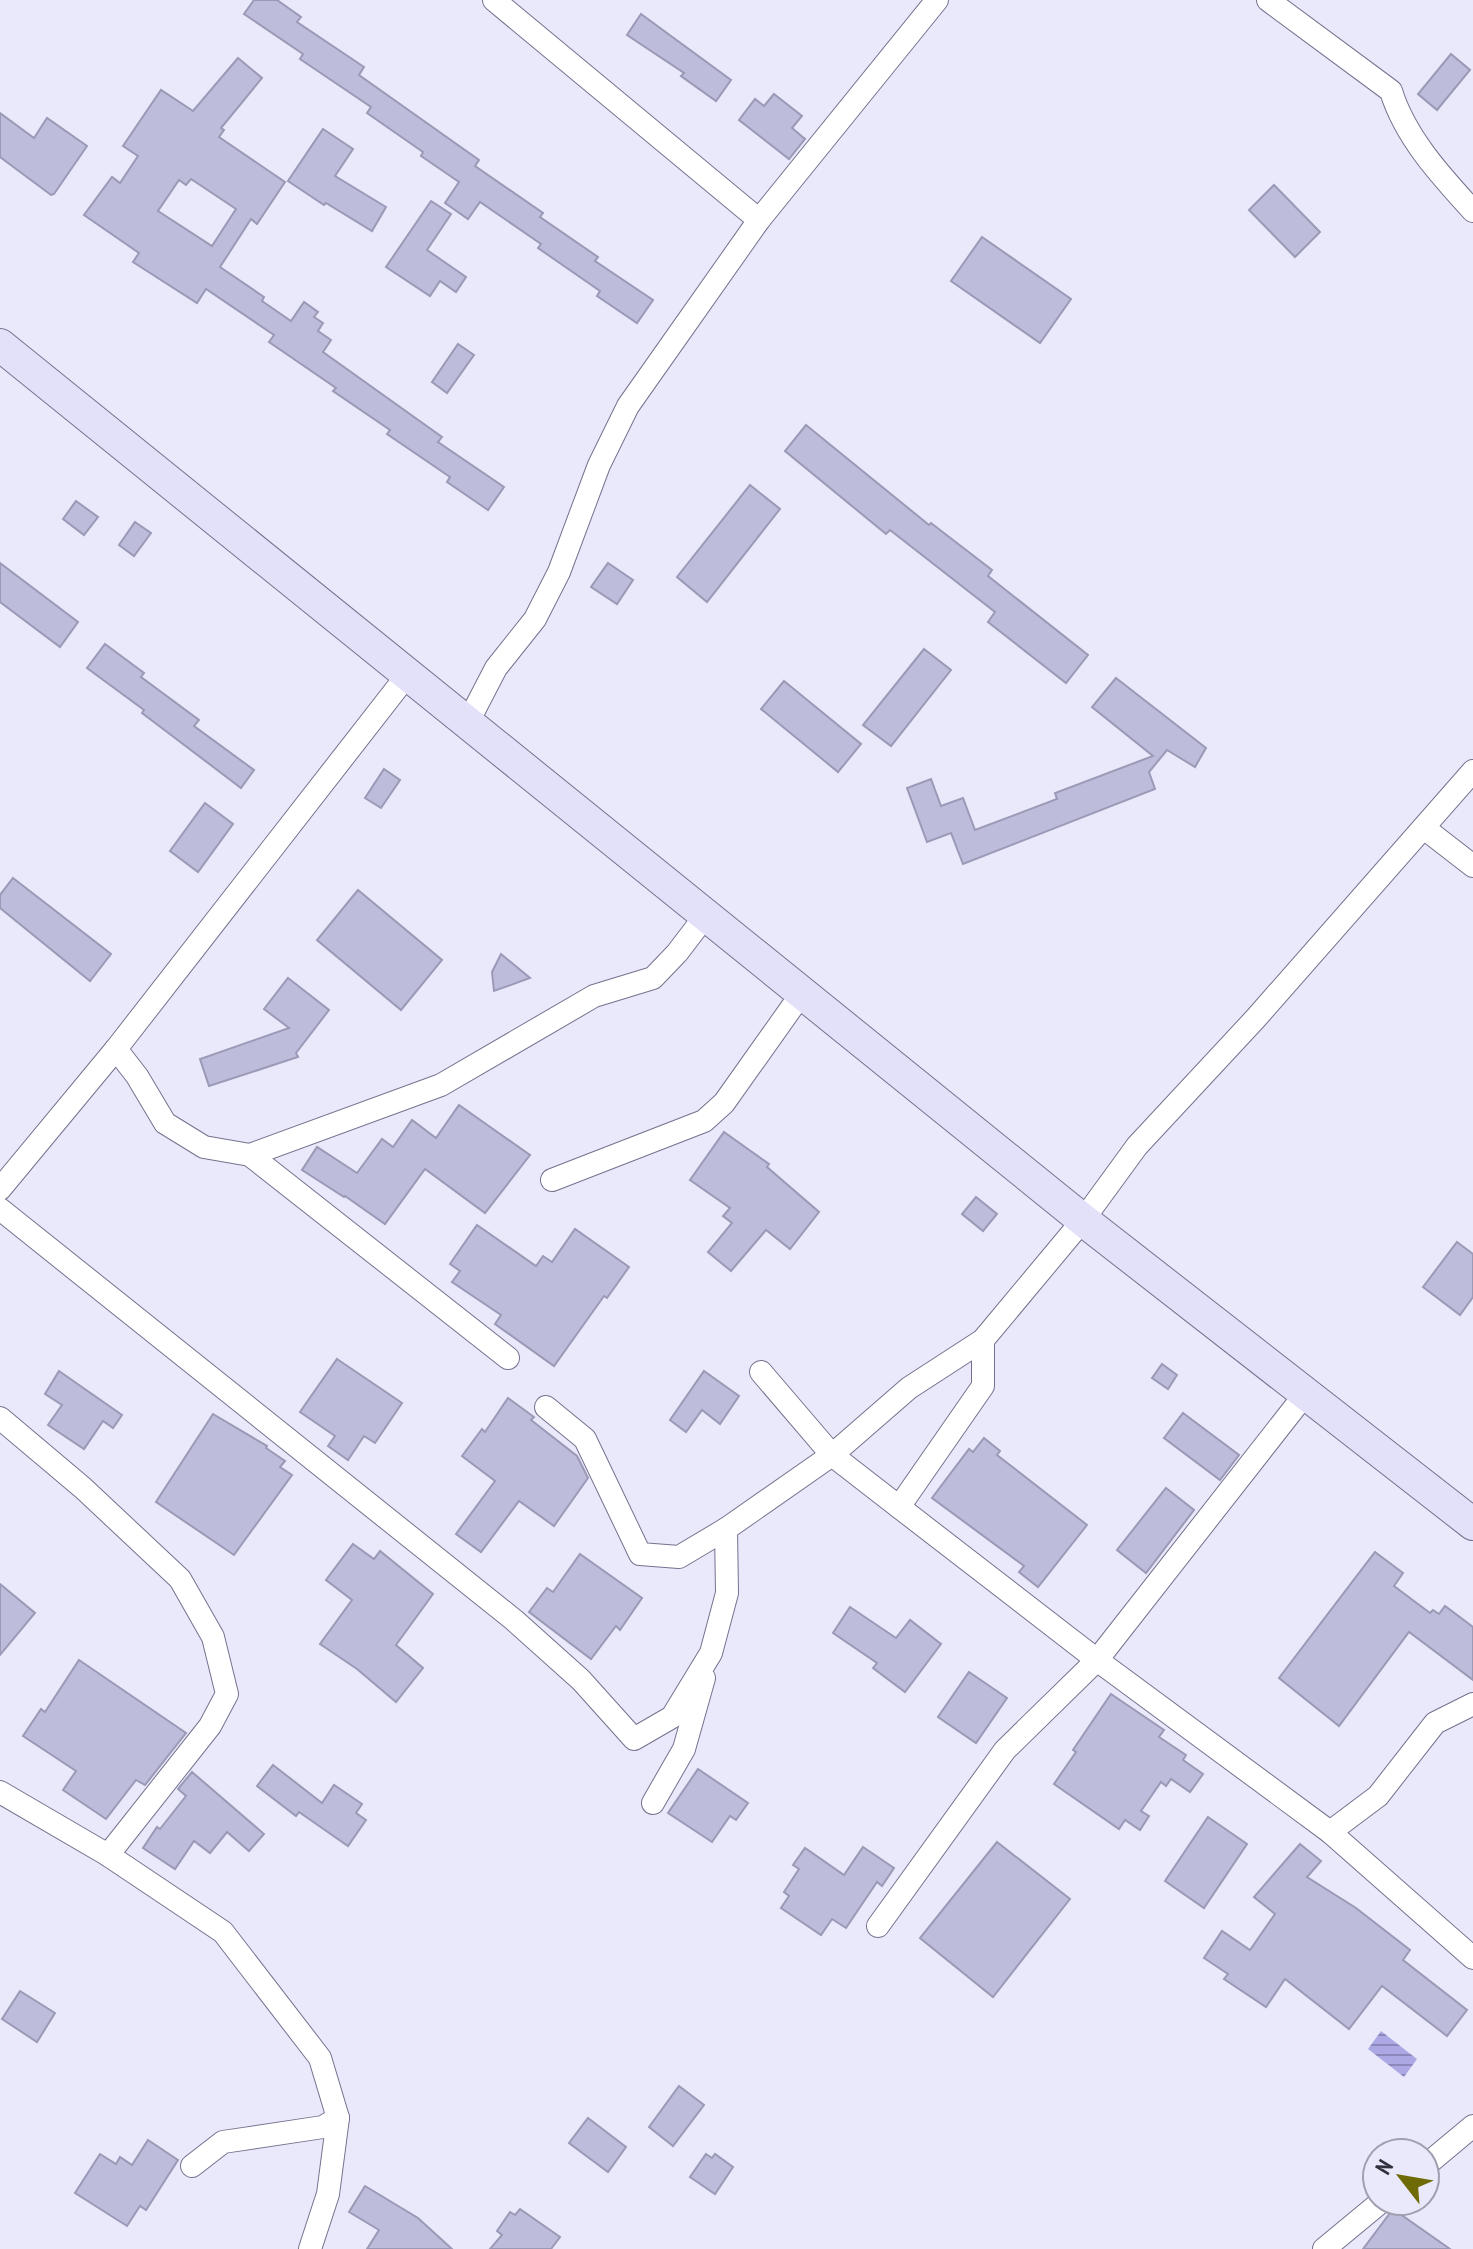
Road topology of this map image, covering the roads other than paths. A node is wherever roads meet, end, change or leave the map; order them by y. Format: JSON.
{"nodes":[{"id":1,"x":494,"y":0,"type":"edge"},
{"id":2,"x":937,"y":0,"type":"edge"},
{"id":3,"x":1268,"y":0,"type":"edge"},
{"id":4,"x":1473,"y":211,"type":"edge"},
{"id":5,"x":759,"y":220,"type":"junction"},
{"id":6,"x":0,"y":345,"type":"edge"},
{"id":7,"x":408,"y":674,"type":"junction"},
{"id":8,"x":468,"y":722,"type":"junction"},
{"id":9,"x":1473,"y":771,"type":"edge"},
{"id":10,"x":1424,"y":828,"type":"junction"},
{"id":11,"x":1473,"y":866,"type":"edge"},
{"id":12,"x":706,"y":915,"type":"junction"},
{"id":13,"x":802,"y":993,"type":"junction"},
{"id":14,"x":116,"y":1049,"type":"junction"},
{"id":15,"x":250,"y":1155,"type":"junction"},
{"id":16,"x":552,"y":1180,"type":"dead end"},
{"id":17,"x":0,"y":1189,"type":"edge"},
{"id":18,"x":0,"y":1209,"type":"edge"},
{"id":19,"x":1083,"y":1220,"type":"junction"},
{"id":20,"x":983,"y":1340,"type":"junction"},
{"id":21,"x":508,"y":1358,"type":"dead end"},
{"id":22,"x":761,"y":1372,"type":"dead end"},
{"id":23,"x":1306,"y":1393,"type":"junction"},
{"id":24,"x":546,"y":1407,"type":"dead end"},
{"id":25,"x":0,"y":1418,"type":"edge"},
{"id":26,"x":832,"y":1455,"type":"junction"},
{"id":27,"x":899,"y":1507,"type":"junction"},
{"id":28,"x":1473,"y":1524,"type":"edge"},
{"id":29,"x":726,"y":1529,"type":"junction"},
{"id":30,"x":711,"y":1653,"type":"junction"},
{"id":31,"x":1097,"y":1660,"type":"junction"},
{"id":32,"x":1473,"y":1704,"type":"edge"},
{"id":33,"x":0,"y":1792,"type":"edge"},
{"id":34,"x":653,"y":1803,"type":"dead end"},
{"id":35,"x":1330,"y":1832,"type":"junction"},
{"id":36,"x":108,"y":1855,"type":"junction"},
{"id":37,"x":878,"y":1926,"type":"dead end"},
{"id":38,"x":1473,"y":1958,"type":"edge"},
{"id":39,"x":338,"y":2118,"type":"junction"},
{"id":40,"x":1473,"y":2126,"type":"edge"},
{"id":41,"x":1441,"y":2153,"type":"edge"},
{"id":42,"x":192,"y":2166,"type":"dead end"},
{"id":43,"x":1363,"y":2217,"type":"edge"},
{"id":44,"x":310,"y":2249,"type":"edge"},
{"id":45,"x":1324,"y":2249,"type":"edge"}],
"edges":[{"from":1,"to":5,"type":"street"},
{"from":2,"to":5,"type":"street"},
{"from":3,"to":4,"type":"street"},
{"from":5,"to":8,"type":"street"},
{"from":6,"to":7,"type":"street"},
{"from":7,"to":8,"type":"street"},
{"from":7,"to":14,"type":"street"},
{"from":8,"to":12,"type":"street"},
{"from":9,"to":10,"type":"street"},
{"from":10,"to":11,"type":"street"},
{"from":10,"to":19,"type":"street"},
{"from":12,"to":13,"type":"street"},
{"from":12,"to":15,"type":"street"},
{"from":13,"to":16,"type":"street"},
{"from":13,"to":19,"type":"street"},
{"from":14,"to":15,"type":"street"},
{"from":14,"to":17,"type":"street"},
{"from":15,"to":21,"type":"street"},
{"from":18,"to":30,"type":"street"},
{"from":19,"to":20,"type":"street"},
{"from":19,"to":23,"type":"street"},
{"from":20,"to":26,"type":"street"},
{"from":20,"to":27,"type":"street"},
{"from":22,"to":26,"type":"street"},
{"from":23,"to":28,"type":"street"},
{"from":23,"to":31,"type":"street"},
{"from":24,"to":29,"type":"street"},
{"from":25,"to":36,"type":"street"},
{"from":26,"to":27,"type":"street"},
{"from":26,"to":29,"type":"street"},
{"from":27,"to":31,"type":"street"},
{"from":29,"to":30,"type":"street"},
{"from":30,"to":34,"type":"street"},
{"from":31,"to":35,"type":"street"},
{"from":31,"to":37,"type":"street"},
{"from":32,"to":35,"type":"street"},
{"from":33,"to":36,"type":"street"},
{"from":35,"to":38,"type":"street"},
{"from":36,"to":39,"type":"street"},
{"from":39,"to":42,"type":"street"},
{"from":39,"to":44,"type":"street"},
{"from":40,"to":41,"type":"street"},
{"from":43,"to":45,"type":"street"}]}
